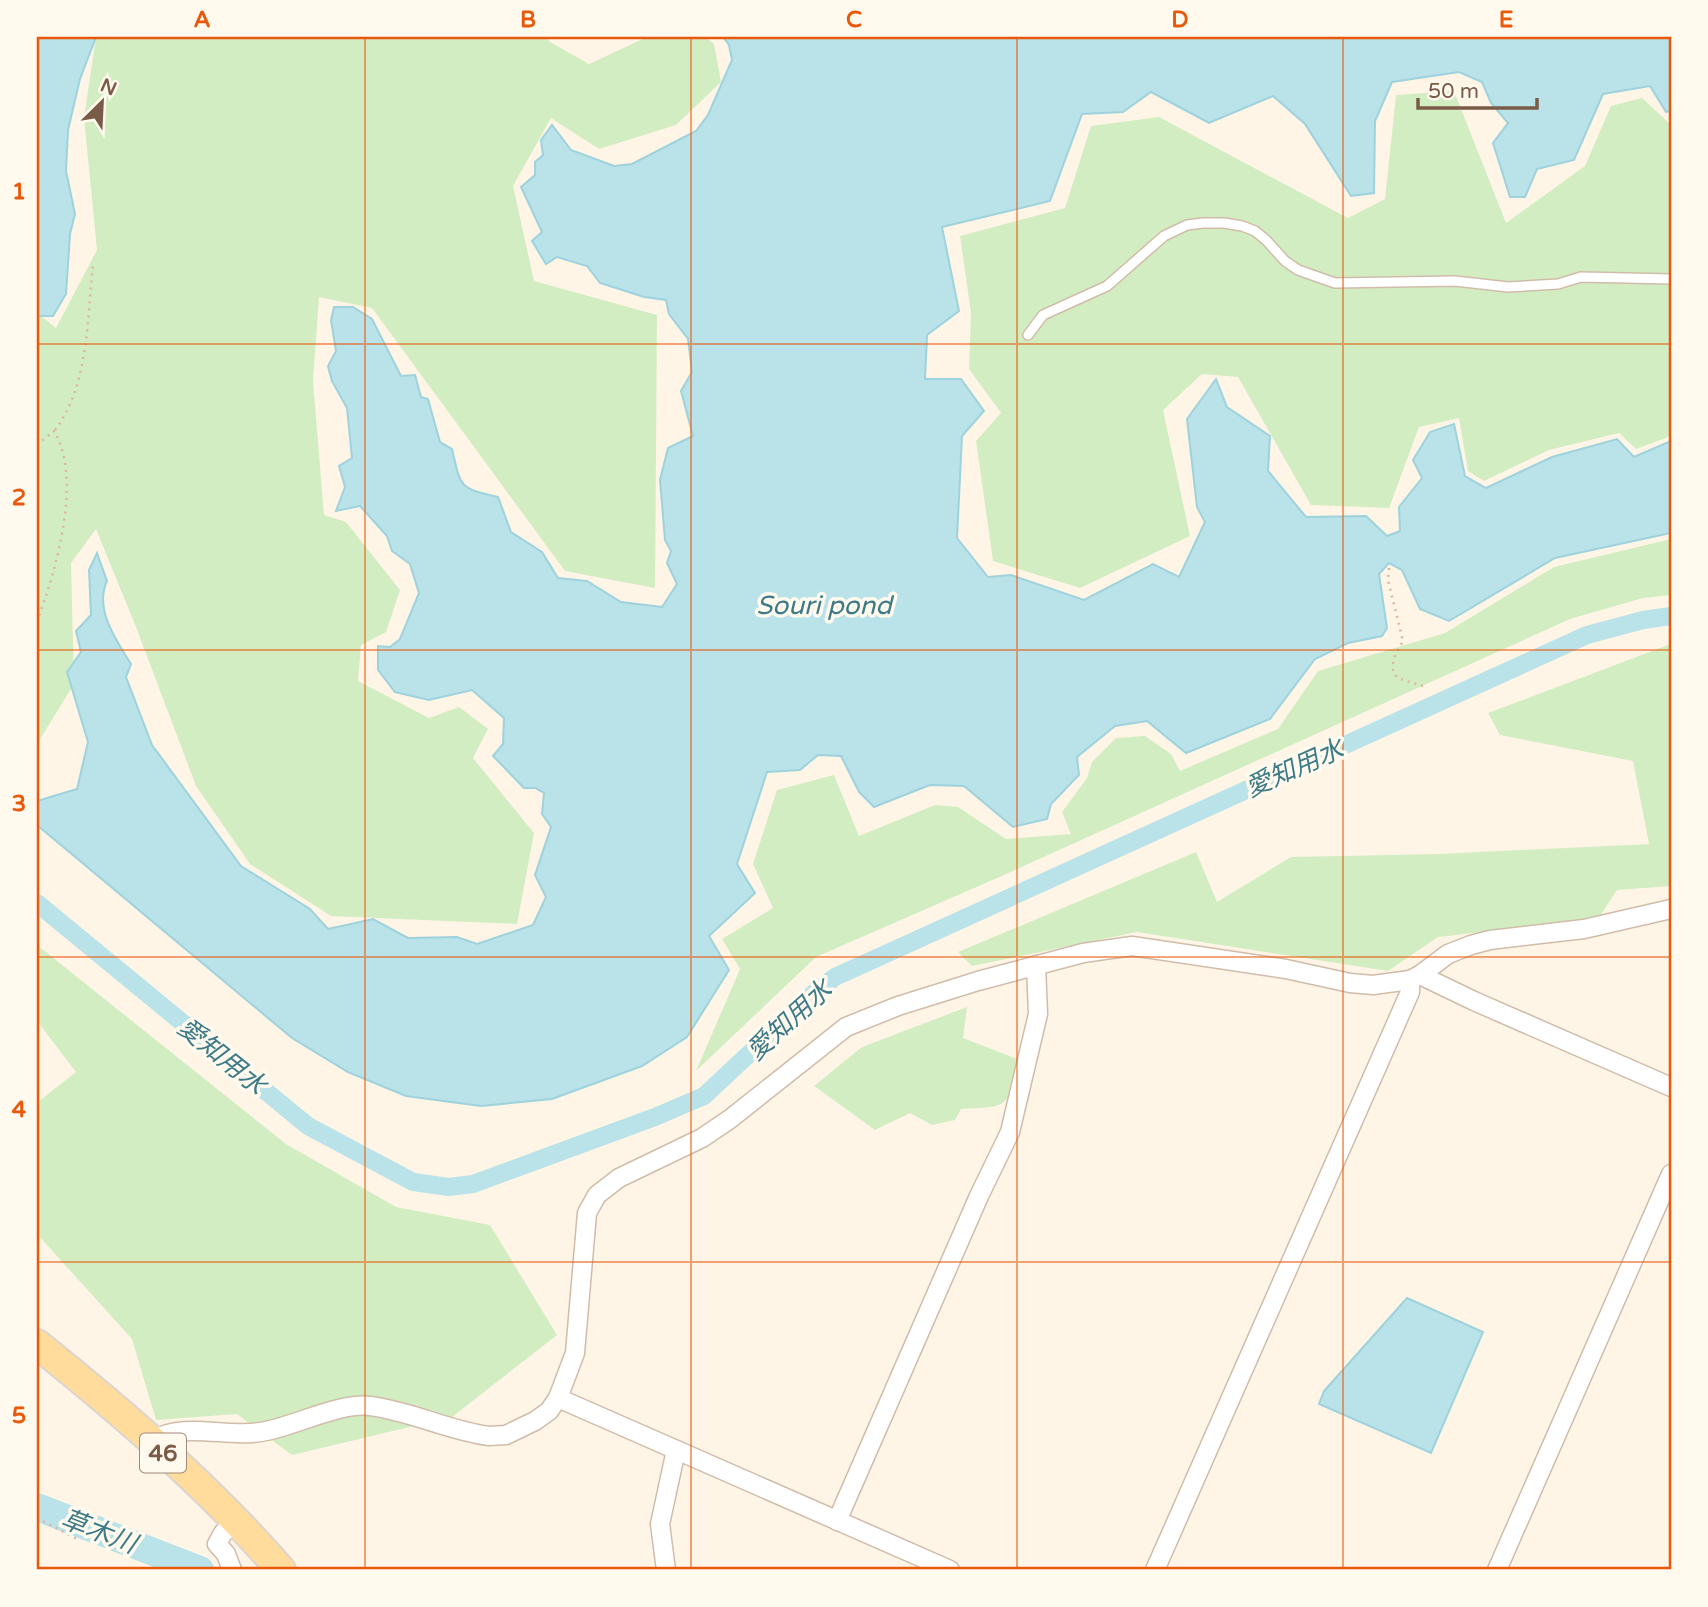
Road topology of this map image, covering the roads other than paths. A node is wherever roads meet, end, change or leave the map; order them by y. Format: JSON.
{"nodes":[{"id":1,"x":1671,"y":279,"type":"edge"},
{"id":2,"x":1028,"y":335,"type":"dead end"},
{"id":3,"x":1671,"y":909,"type":"edge"},
{"id":4,"x":1036,"y":965,"type":"junction"},
{"id":5,"x":1415,"y":978,"type":"junction"},
{"id":6,"x":1671,"y":1087,"type":"edge"},
{"id":7,"x":1671,"y":1174,"type":"edge"},
{"id":8,"x":37,"y":1344,"type":"edge"},
{"id":9,"x":558,"y":1398,"type":"junction"},
{"id":10,"x":151,"y":1441,"type":"junction"},
{"id":11,"x":676,"y":1450,"type":"junction"},
{"id":12,"x":236,"y":1521,"type":"junction"},
{"id":13,"x":837,"y":1521,"type":"junction"},
{"id":14,"x":232,"y":1570,"type":"edge"},
{"id":15,"x":281,"y":1570,"type":"edge"},
{"id":16,"x":666,"y":1570,"type":"edge"},
{"id":17,"x":950,"y":1570,"type":"edge"},
{"id":18,"x":1155,"y":1570,"type":"edge"},
{"id":19,"x":1497,"y":1570,"type":"edge"}],
"edges":[{"from":1,"to":2,"type":"lane"},
{"from":3,"to":5,"type":"street"},
{"from":4,"to":5,"type":"street"},
{"from":4,"to":9,"type":"street"},
{"from":4,"to":13,"type":"street"},
{"from":5,"to":6,"type":"street"},
{"from":5,"to":18,"type":"street"},
{"from":7,"to":19,"type":"street"},
{"from":8,"to":10,"type":"main road","number":"46"},
{"from":9,"to":10,"type":"street"},
{"from":9,"to":11,"type":"street"},
{"from":10,"to":12,"type":"main road","number":"46"},
{"from":11,"to":13,"type":"street"},
{"from":11,"to":16,"type":"street"},
{"from":12,"to":14,"type":"street"},
{"from":12,"to":15,"type":"main road","number":"46"},
{"from":13,"to":17,"type":"street"}]}
